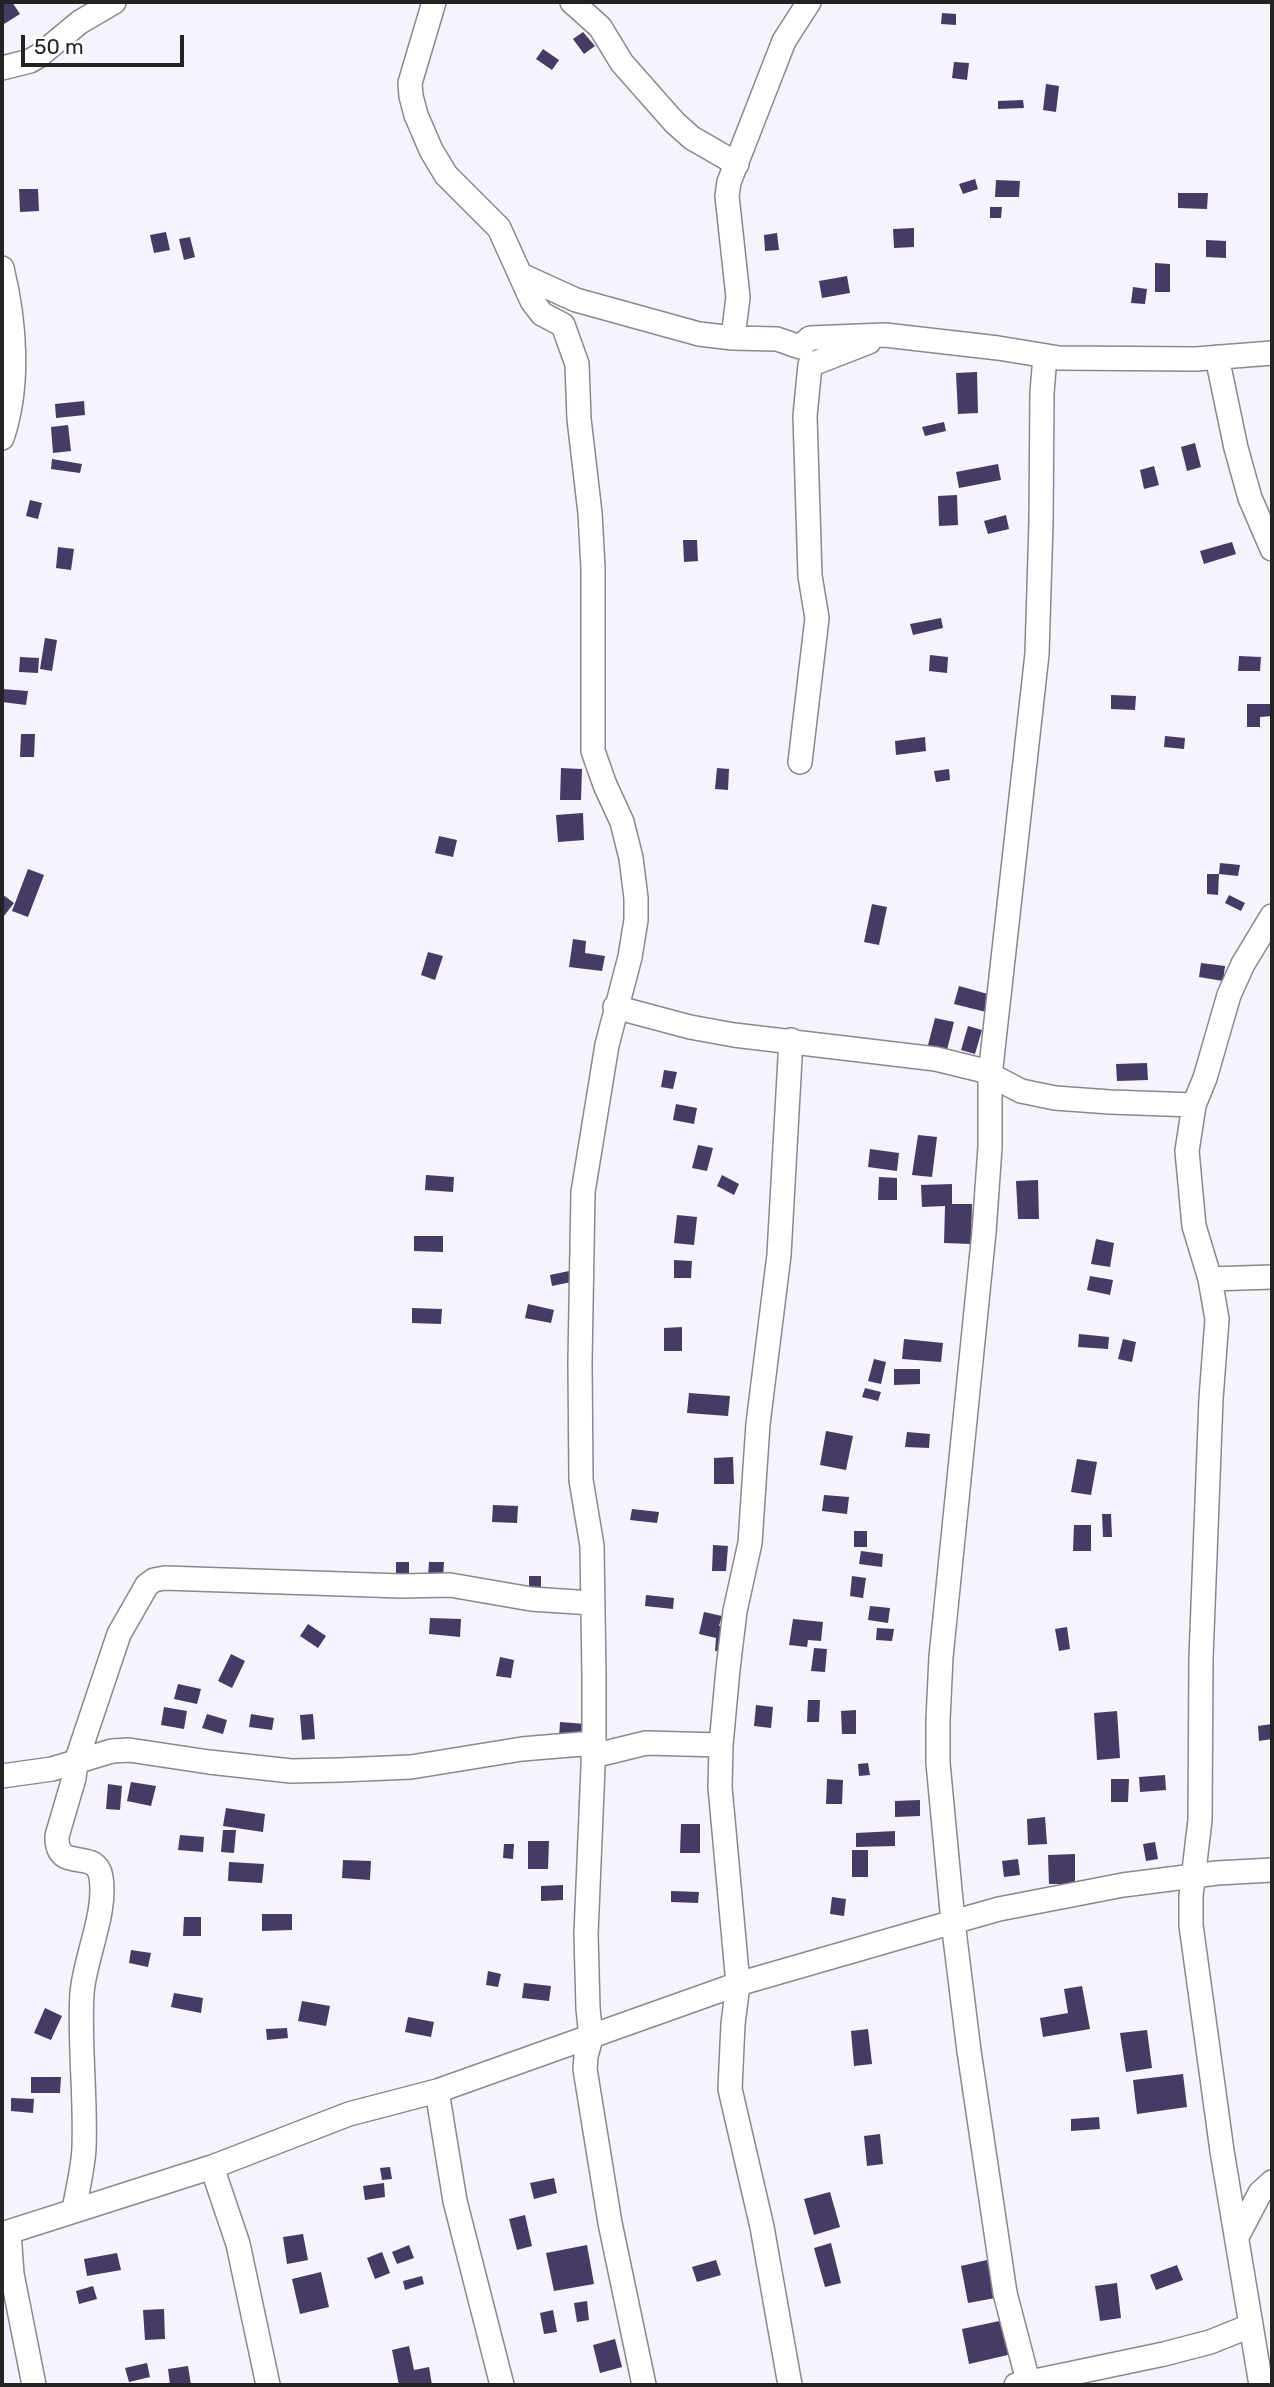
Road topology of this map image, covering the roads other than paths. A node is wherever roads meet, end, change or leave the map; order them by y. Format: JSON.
{"nodes":[{"id":1,"x":114,"y":2,"type":"edge"},
{"id":2,"x":435,"y":2,"type":"edge"},
{"id":3,"x":572,"y":2,"type":"edge"},
{"id":4,"x":809,"y":2,"type":"edge"},
{"id":5,"x":2,"y":68,"type":"edge"},
{"id":6,"x":737,"y":164,"type":"junction"},
{"id":7,"x":2,"y":268,"type":"edge"},
{"id":8,"x":521,"y":275,"type":"junction"},
{"id":9,"x":885,"y":335,"type":"junction"},
{"id":10,"x":733,"y":338,"type":"junction"},
{"id":11,"x":1272,"y":353,"type":"edge"},
{"id":12,"x":1045,"y":356,"type":"junction"},
{"id":13,"x":1217,"y":357,"type":"junction"},
{"id":14,"x":2,"y":438,"type":"edge"},
{"id":15,"x":1272,"y":549,"type":"edge"},
{"id":16,"x":800,"y":762,"type":"dead end"},
{"id":17,"x":1272,"y":916,"type":"edge"},
{"id":18,"x":615,"y":1007,"type":"junction"},
{"id":19,"x":791,"y":1040,"type":"junction"},
{"id":20,"x":990,"y":1076,"type":"junction"},
{"id":21,"x":1194,"y":1105,"type":"junction"},
{"id":22,"x":1272,"y":1277,"type":"edge"},
{"id":23,"x":1209,"y":1279,"type":"junction"},
{"id":24,"x":592,"y":1603,"type":"junction"},
{"id":25,"x":721,"y":1745,"type":"junction"},
{"id":26,"x":594,"y":1750,"type":"junction"},
{"id":27,"x":76,"y":1762,"type":"junction"},
{"id":28,"x":2,"y":1776,"type":"edge"},
{"id":29,"x":1272,"y":1870,"type":"edge"},
{"id":30,"x":1194,"y":1877,"type":"junction"},
{"id":31,"x":953,"y":1922,"type":"junction"},
{"id":32,"x":738,"y":1984,"type":"junction"},
{"id":33,"x":591,"y":2038,"type":"junction"},
{"id":34,"x":437,"y":2091,"type":"junction"},
{"id":35,"x":212,"y":2167,"type":"junction"},
{"id":36,"x":1272,"y":2182,"type":"edge"},
{"id":37,"x":74,"y":2211,"type":"junction"},
{"id":38,"x":5,"y":2233,"type":"edge"},
{"id":39,"x":1237,"y":2237,"type":"junction"},
{"id":40,"x":1250,"y":2326,"type":"junction"},
{"id":41,"x":1024,"y":2384,"type":"edge"},
{"id":42,"x":34,"y":2385,"type":"edge"},
{"id":43,"x":268,"y":2385,"type":"edge"},
{"id":44,"x":502,"y":2385,"type":"edge"},
{"id":45,"x":644,"y":2385,"type":"edge"},
{"id":46,"x":790,"y":2385,"type":"edge"},
{"id":47,"x":1261,"y":2385,"type":"edge"}],
"edges":[{"from":1,"to":5,"type":"street"},
{"from":2,"to":8,"type":"street"},
{"from":3,"to":6,"type":"street"},
{"from":4,"to":6,"type":"street"},
{"from":6,"to":10,"type":"street"},
{"from":7,"to":14,"type":"street"},
{"from":8,"to":10,"type":"street"},
{"from":8,"to":18,"type":"street"},
{"from":9,"to":10,"type":"street"},
{"from":9,"to":12,"type":"street"},
{"from":9,"to":16,"type":"street"},
{"from":11,"to":13,"type":"street"},
{"from":12,"to":13,"type":"street"},
{"from":12,"to":20,"type":"street"},
{"from":13,"to":15,"type":"street"},
{"from":17,"to":21,"type":"street"},
{"from":18,"to":19,"type":"street"},
{"from":18,"to":24,"type":"street"},
{"from":19,"to":20,"type":"street"},
{"from":19,"to":25,"type":"street"},
{"from":20,"to":21,"type":"street"},
{"from":20,"to":31,"type":"street"},
{"from":21,"to":23,"type":"street"},
{"from":22,"to":23,"type":"street"},
{"from":23,"to":30,"type":"street"},
{"from":24,"to":26,"type":"street"},
{"from":24,"to":27,"type":"street"},
{"from":25,"to":26,"type":"street"},
{"from":25,"to":32,"type":"street"},
{"from":26,"to":27,"type":"street"},
{"from":26,"to":33,"type":"street"},
{"from":27,"to":28,"type":"street"},
{"from":27,"to":37,"type":"street"},
{"from":29,"to":30,"type":"street"},
{"from":30,"to":31,"type":"street"},
{"from":30,"to":39,"type":"street"},
{"from":31,"to":32,"type":"street"},
{"from":31,"to":41,"type":"street"},
{"from":32,"to":33,"type":"street"},
{"from":32,"to":46,"type":"street"},
{"from":33,"to":34,"type":"street"},
{"from":33,"to":45,"type":"street"},
{"from":34,"to":35,"type":"street"},
{"from":34,"to":44,"type":"street"},
{"from":35,"to":37,"type":"street"},
{"from":35,"to":43,"type":"street"},
{"from":36,"to":39,"type":"street"},
{"from":37,"to":38,"type":"street"},
{"from":38,"to":42,"type":"street"},
{"from":39,"to":40,"type":"street"},
{"from":40,"to":41,"type":"street"},
{"from":40,"to":47,"type":"street"}]}
